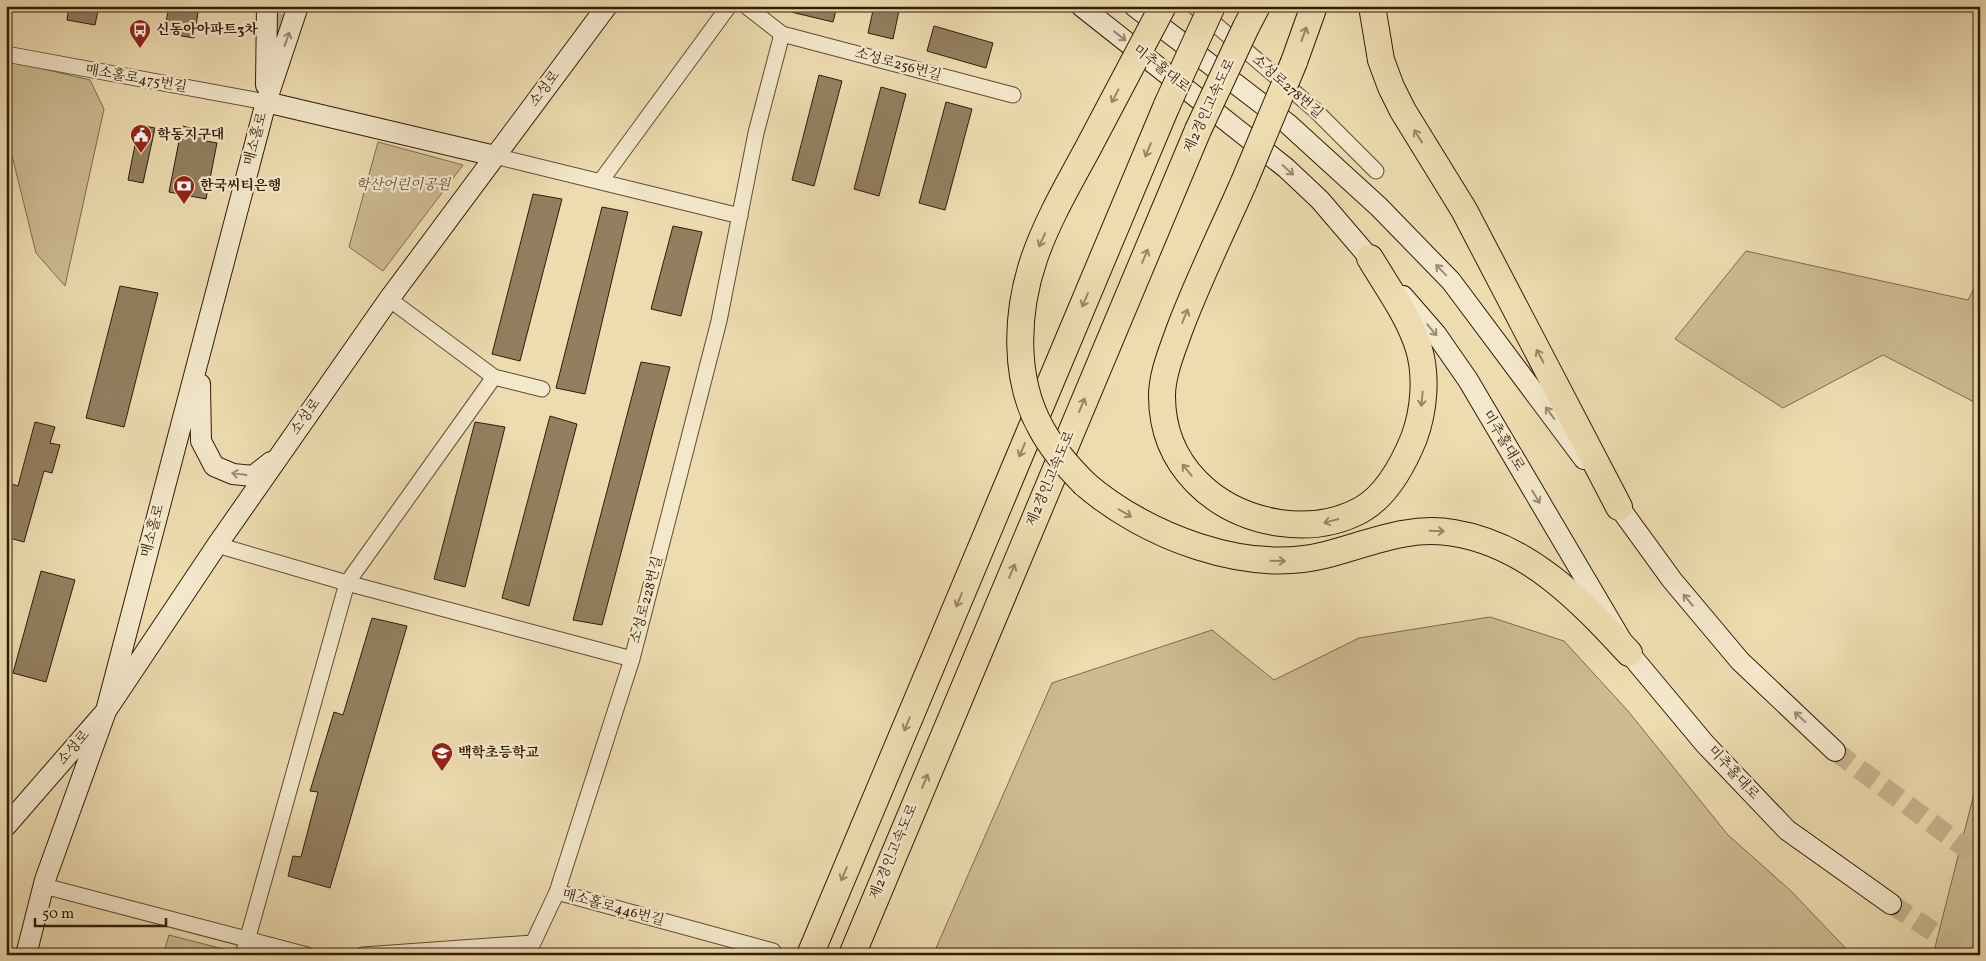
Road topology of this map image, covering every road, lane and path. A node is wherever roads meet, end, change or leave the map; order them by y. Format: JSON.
{"nodes":[{"id":1,"x":267,"y":6,"type":"edge"},
{"id":2,"x":298,"y":6,"type":"edge"},
{"id":3,"x":607,"y":6,"type":"edge"},
{"id":4,"x":729,"y":6,"type":"edge"},
{"id":5,"x":746,"y":6,"type":"edge"},
{"id":6,"x":1081,"y":6,"type":"edge"},
{"id":7,"x":1134,"y":6,"type":"edge"},
{"id":8,"x":1163,"y":6,"type":"edge"},
{"id":9,"x":1194,"y":6,"type":"edge"},
{"id":10,"x":1212,"y":6,"type":"edge"},
{"id":11,"x":1314,"y":6,"type":"edge"},
{"id":12,"x":1372,"y":6,"type":"edge"},
{"id":13,"x":1252,"y":17,"type":"edge"},
{"id":14,"x":782,"y":34,"type":"junction"},
{"id":15,"x":6,"y":54,"type":"edge"},
{"id":16,"x":1013,"y":95,"type":"dead end"},
{"id":17,"x":266,"y":102,"type":"junction"},
{"id":18,"x":495,"y":156,"type":"junction"},
{"id":19,"x":1376,"y":171,"type":"dead end"},
{"id":20,"x":600,"y":182,"type":"junction"},
{"id":21,"x":740,"y":216,"type":"junction"},
{"id":22,"x":1370,"y":258,"type":"junction"},
{"id":23,"x":389,"y":299,"type":"junction"},
{"id":24,"x":201,"y":348,"type":"junction"},
{"id":25,"x":494,"y":377,"type":"junction"},
{"id":26,"x":542,"y":389,"type":"dead end"},
{"id":27,"x":280,"y":454,"type":"junction"},
{"id":28,"x":1619,"y":507,"type":"junction"},
{"id":29,"x":217,"y":545,"type":"junction"},
{"id":30,"x":346,"y":583,"type":"junction"},
{"id":31,"x":1629,"y":653,"type":"junction"},
{"id":32,"x":632,"y":659,"type":"junction"},
{"id":33,"x":106,"y":711,"type":"junction"},
{"id":34,"x":1836,"y":751,"type":"tunnel mouth"},
{"id":35,"x":6,"y":826,"type":"edge"},
{"id":36,"x":44,"y":886,"type":"junction"},
{"id":37,"x":557,"y":892,"type":"junction"},
{"id":38,"x":1891,"y":904,"type":"tunnel mouth"},
{"id":39,"x":247,"y":940,"type":"junction"},
{"id":40,"x":533,"y":949,"type":"edge"},
{"id":41,"x":773,"y":950,"type":"dead end"},
{"id":42,"x":26,"y":955,"type":"edge"},
{"id":43,"x":243,"y":955,"type":"edge"},
{"id":44,"x":307,"y":955,"type":"edge"},
{"id":45,"x":363,"y":955,"type":"edge"},
{"id":46,"x":810,"y":955,"type":"edge"},
{"id":47,"x":852,"y":955,"type":"edge"}],
"edges":[{"from":1,"to":17,"type":"main road"},
{"from":17,"to":2,"type":"main road","one_way":true},
{"from":3,"to":18,"type":"main road","name":"소성로"},
{"from":4,"to":20,"type":"street"},
{"from":5,"to":14,"type":"street","name":"소성로256번길"},
{"from":6,"to":22,"type":"main road","name":"미추홀대로","one_way":true},
{"from":28,"to":7,"type":"main road","one_way":true},
{"from":8,"to":31,"type":"highway","one_way":true,"bridge":true},
{"from":9,"to":19,"type":"street","name":"소성로278번길"},
{"from":10,"to":46,"type":"highway","one_way":true,"bridge":true},
{"from":22,"to":11,"type":"highway","one_way":true,"bridge":true},
{"from":28,"to":12,"type":"highway","one_way":true},
{"from":47,"to":13,"type":"highway","name":"제2경인고속도로","one_way":true,"bridge":true},
{"from":14,"to":16,"type":"street","name":"소성로256번길"},
{"from":14,"to":21,"type":"street"},
{"from":15,"to":17,"type":"street","name":"매소홀로475번길"},
{"from":17,"to":18,"type":"main road"},
{"from":17,"to":24,"type":"main road","name":"매소홀로"},
{"from":18,"to":20,"type":"street"},
{"from":18,"to":23,"type":"main road","name":"소성로"},
{"from":20,"to":21,"type":"street"},
{"from":21,"to":32,"type":"street","name":"소성로228번길"},
{"from":22,"to":31,"type":"main road","name":"미추홀대로","one_way":true},
{"from":23,"to":25,"type":"street"},
{"from":23,"to":27,"type":"main road","name":"소성로"},
{"from":27,"to":24,"type":"main road","one_way":true},
{"from":24,"to":33,"type":"main road","name":"매소홀로"},
{"from":25,"to":26,"type":"street"},
{"from":25,"to":30,"type":"street"},
{"from":27,"to":29,"type":"main road","name":"소성로"},
{"from":34,"to":28,"type":"main road","one_way":true},
{"from":29,"to":30,"type":"street","name":"소성로228번길"},
{"from":29,"to":33,"type":"main road","name":"소성로"},
{"from":30,"to":32,"type":"street","name":"소성로228번길"},
{"from":30,"to":39,"type":"street"},
{"from":31,"to":38,"type":"main road","name":"미추홀대로"},
{"from":32,"to":37,"type":"street"},
{"from":33,"to":35,"type":"main road","name":"소성로"},
{"from":33,"to":36,"type":"main road","name":"매소홀로"},
{"from":36,"to":39,"type":"street"},
{"from":36,"to":42,"type":"main road","name":"매소홀로"},
{"from":37,"to":40,"type":"street","name":"매소홀로446번길"},
{"from":37,"to":41,"type":"street","name":"매소홀로446번길"},
{"from":39,"to":43,"type":"street"},
{"from":39,"to":44,"type":"street"},
{"from":40,"to":45,"type":"street","name":"매소홀로446번길"}]}
